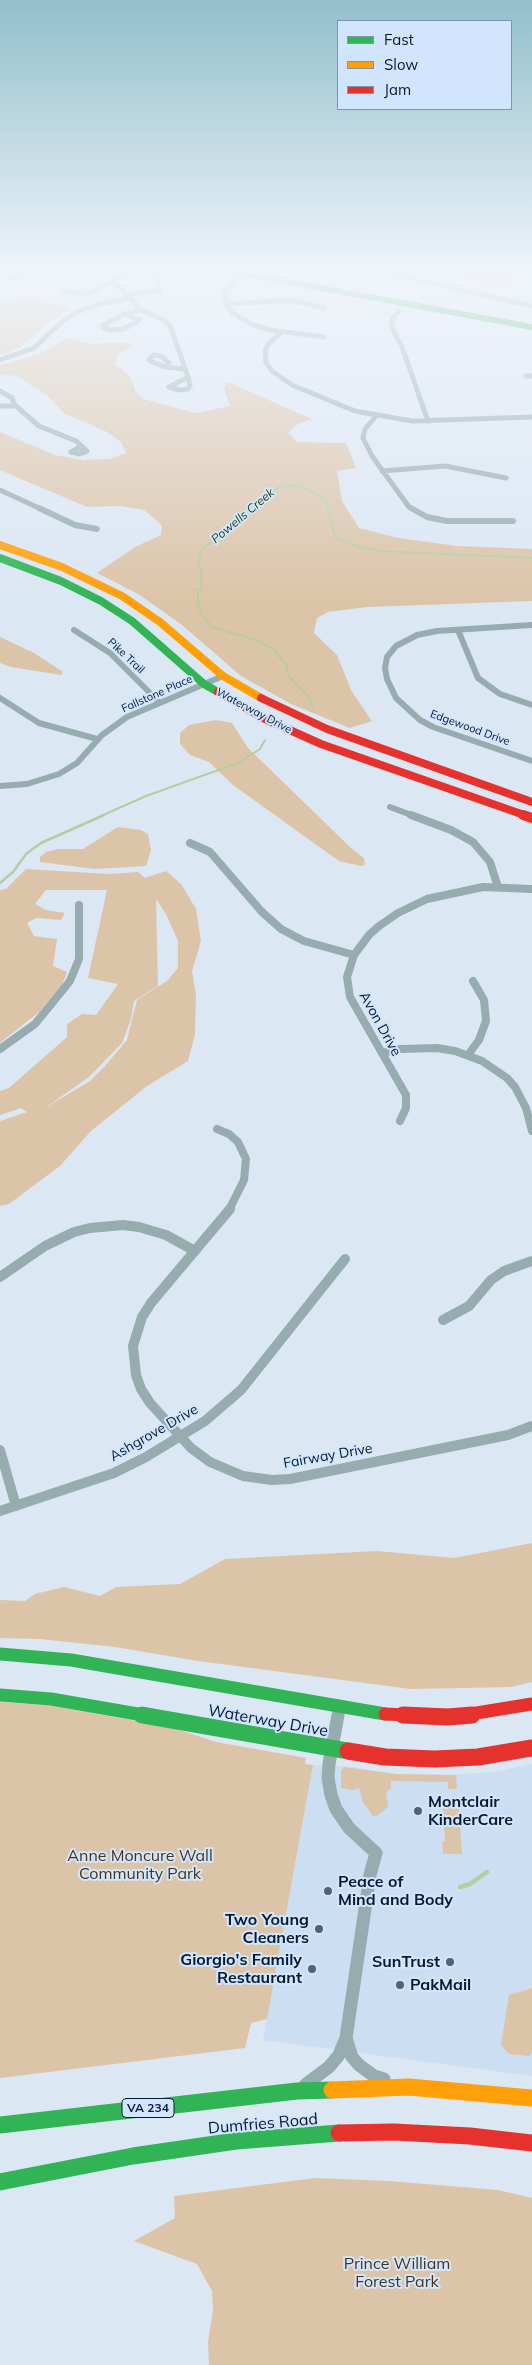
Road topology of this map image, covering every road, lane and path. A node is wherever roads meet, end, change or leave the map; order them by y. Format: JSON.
{"nodes":[{"id":1,"x":285,"y":380,"type":"edge"},
{"id":2,"x":414,"y":380,"type":"edge"},
{"id":3,"x":0,"y":391,"type":"edge"},
{"id":4,"x":0,"y":406,"type":"edge"},
{"id":5,"x":15,"y":406,"type":"junction"},
{"id":6,"x":376,"y":416,"type":"junction"},
{"id":7,"x":532,"y":417,"type":"edge"},
{"id":8,"x":428,"y":421,"type":"junction"},
{"id":9,"x":86,"y":450,"type":"dead end"},
{"id":10,"x":382,"y":471,"type":"junction"},
{"id":11,"x":506,"y":478,"type":"dead end"},
{"id":12,"x":0,"y":490,"type":"edge"},
{"id":13,"x":513,"y":521,"type":"dead end"},
{"id":14,"x":98,"y":528,"type":"dead end"},
{"id":15,"x":0,"y":545,"type":"edge"},
{"id":16,"x":0,"y":558,"type":"edge"},
{"id":17,"x":532,"y":626,"type":"edge"},
{"id":18,"x":74,"y":630,"type":"dead end"},
{"id":19,"x":458,"y":630,"type":"junction"},
{"id":20,"x":223,"y":676,"type":"junction"},
{"id":21,"x":204,"y":684,"type":"junction"},
{"id":22,"x":0,"y":698,"type":"edge"},
{"id":23,"x":159,"y":702,"type":"junction"},
{"id":24,"x":532,"y":705,"type":"edge"},
{"id":25,"x":97,"y":739,"type":"junction"},
{"id":26,"x":532,"y":761,"type":"edge"},
{"id":27,"x":0,"y":786,"type":"edge"},
{"id":28,"x":532,"y":802,"type":"edge"},
{"id":29,"x":390,"y":807,"type":"dead end"},
{"id":30,"x":532,"y":818,"type":"edge"},
{"id":31,"x":190,"y":843,"type":"dead end"},
{"id":32,"x":498,"y":887,"type":"junction"},
{"id":33,"x":532,"y":889,"type":"edge"},
{"id":34,"x":79,"y":905,"type":"dead end"},
{"id":35,"x":354,"y":955,"type":"junction"},
{"id":36,"x":473,"y":981,"type":"dead end"},
{"id":37,"x":0,"y":1049,"type":"edge"},
{"id":38,"x":382,"y":1053,"type":"junction"},
{"id":39,"x":468,"y":1055,"type":"junction"},
{"id":40,"x":400,"y":1121,"type":"dead end"},
{"id":41,"x":216,"y":1129,"type":"dead end"},
{"id":42,"x":532,"y":1131,"type":"edge"},
{"id":43,"x":195,"y":1251,"type":"junction"},
{"id":44,"x":345,"y":1259,"type":"dead end"},
{"id":45,"x":532,"y":1261,"type":"edge"},
{"id":46,"x":0,"y":1277,"type":"edge"},
{"id":47,"x":443,"y":1320,"type":"dead end"},
{"id":48,"x":532,"y":1426,"type":"edge"},
{"id":49,"x":181,"y":1437,"type":"junction"},
{"id":50,"x":0,"y":1450,"type":"edge"},
{"id":51,"x":16,"y":1506,"type":"junction"},
{"id":52,"x":0,"y":1511,"type":"edge"},
{"id":53,"x":0,"y":1654,"type":"edge"},
{"id":54,"x":0,"y":1695,"type":"edge"},
{"id":55,"x":532,"y":1704,"type":"edge"},
{"id":56,"x":340,"y":1707,"type":"junction"},
{"id":57,"x":331,"y":1748,"type":"junction"},
{"id":58,"x":532,"y":1748,"type":"edge"},
{"id":59,"x":346,"y":2038,"type":"junction"},
{"id":60,"x":409,"y":2087,"type":"junction"},
{"id":61,"x":296,"y":2091,"type":"junction"},
{"id":62,"x":532,"y":2098,"type":"edge"},
{"id":63,"x":0,"y":2125,"type":"edge"},
{"id":64,"x":532,"y":2143,"type":"edge"},
{"id":65,"x":0,"y":2182,"type":"edge"}],
"edges":[{"from":1,"to":6,"type":"street"},
{"from":2,"to":8,"type":"street"},
{"from":3,"to":5,"type":"street"},
{"from":4,"to":5,"type":"street"},
{"from":5,"to":9,"type":"street"},
{"from":6,"to":8,"type":"street"},
{"from":6,"to":10,"type":"street"},
{"from":7,"to":8,"type":"street"},
{"from":10,"to":11,"type":"street"},
{"from":10,"to":13,"type":"street"},
{"from":12,"to":14,"type":"street"},
{"from":15,"to":20,"type":"main road","name":"Waterway Drive"},
{"from":16,"to":21,"type":"main road","name":"Waterway Drive"},
{"from":17,"to":19,"type":"street","name":"Edgewood Drive"},
{"from":18,"to":23,"type":"street","name":"Pike Trail"},
{"from":19,"to":24,"type":"street"},
{"from":19,"to":26,"type":"street","name":"Edgewood Drive"},
{"from":20,"to":21,"type":"street","name":"Fallstone Place"},
{"from":20,"to":28,"type":"main road","name":"Waterway Drive"},
{"from":21,"to":23,"type":"street","name":"Fallstone Place"},
{"from":21,"to":30,"type":"main road","name":"Waterway Drive"},
{"from":22,"to":25,"type":"street"},
{"from":23,"to":25,"type":"street","name":"Fallstone Place"},
{"from":25,"to":27,"type":"street","name":"Fallstone Place"},
{"from":29,"to":32,"type":"street"},
{"from":31,"to":35,"type":"street"},
{"from":32,"to":33,"type":"street","name":"Avon Drive"},
{"from":32,"to":35,"type":"street","name":"Avon Drive"},
{"from":34,"to":37,"type":"street"},
{"from":35,"to":38,"type":"street","name":"Avon Drive"},
{"from":36,"to":39,"type":"street"},
{"from":38,"to":39,"type":"street"},
{"from":38,"to":40,"type":"street","name":"Avon Drive"},
{"from":39,"to":42,"type":"street"},
{"from":41,"to":43,"type":"street","name":"Fairway Drive"},
{"from":43,"to":46,"type":"street"},
{"from":43,"to":49,"type":"street","name":"Fairway Drive"},
{"from":44,"to":49,"type":"street","name":"Ashgrove Drive"},
{"from":45,"to":47,"type":"street"},
{"from":48,"to":49,"type":"street","name":"Fairway Drive"},
{"from":49,"to":51,"type":"street","name":"Ashgrove Drive"},
{"from":50,"to":51,"type":"street"},
{"from":51,"to":52,"type":"street","name":"Ashgrove Drive"},
{"from":53,"to":56,"type":"main road","name":"Waterway Drive"},
{"from":54,"to":57,"type":"main road","name":"Waterway Drive"},
{"from":55,"to":56,"type":"main road","name":"Waterway Drive"},
{"from":56,"to":57,"type":"street"},
{"from":57,"to":58,"type":"main road","name":"Waterway Drive"},
{"from":57,"to":59,"type":"street"},
{"from":59,"to":60,"type":"street"},
{"from":59,"to":61,"type":"street"},
{"from":60,"to":61,"type":"main road","name":"Dumfries Road","number":"VA 234"},
{"from":60,"to":62,"type":"main road","name":"Dumfries Road","number":"VA 234"},
{"from":61,"to":63,"type":"main road","name":"Dumfries Road","number":"VA 234"},
{"from":64,"to":65,"type":"main road","name":"Dumfries Road"}]}
